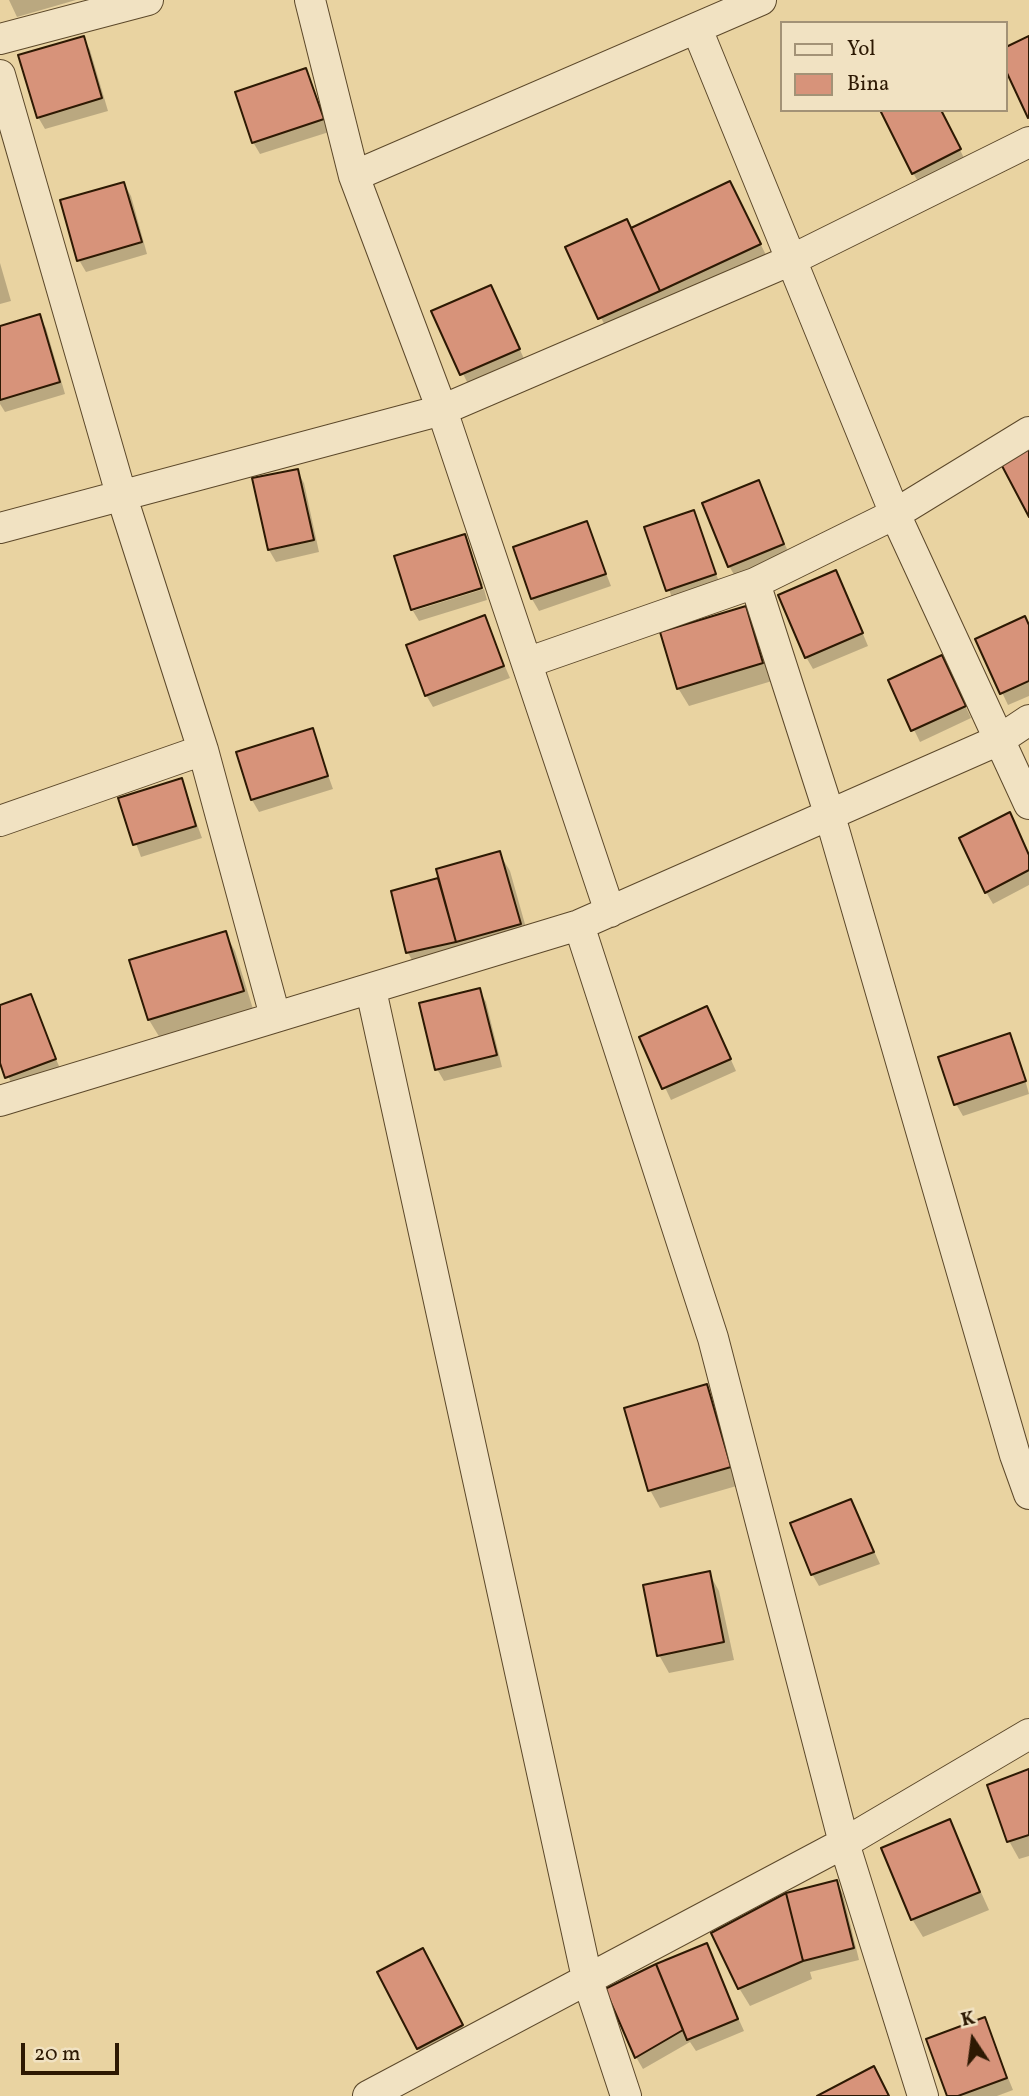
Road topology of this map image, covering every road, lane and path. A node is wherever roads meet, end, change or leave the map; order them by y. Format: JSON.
{"nodes":[{"id":1,"x":148,"y":0,"type":"edge"},
{"id":2,"x":310,"y":0,"type":"edge"},
{"id":3,"x":761,"y":0,"type":"edge"},
{"id":4,"x":697,"y":29,"type":"junction"},
{"id":5,"x":0,"y":39,"type":"edge"},
{"id":6,"x":0,"y":75,"type":"edge"},
{"id":7,"x":1029,"y":142,"type":"edge"},
{"id":8,"x":354,"y":176,"type":"junction"},
{"id":9,"x":789,"y":261,"type":"junction"},
{"id":10,"x":442,"y":410,"type":"junction"},
{"id":11,"x":1029,"y":432,"type":"edge"},
{"id":12,"x":121,"y":494,"type":"junction"},
{"id":13,"x":895,"y":513,"type":"junction"},
{"id":14,"x":0,"y":528,"type":"edge"},
{"id":15,"x":755,"y":583,"type":"junction"},
{"id":16,"x":529,"y":662,"type":"junction"},
{"id":17,"x":1029,"y":720,"type":"edge"},
{"id":18,"x":999,"y":740,"type":"junction"},
{"id":19,"x":203,"y":750,"type":"junction"},
{"id":20,"x":1029,"y":804,"type":"edge"},
{"id":21,"x":830,"y":816,"type":"junction"},
{"id":22,"x":0,"y":821,"type":"edge"},
{"id":23,"x":610,"y":912,"type":"junction"},
{"id":24,"x":579,"y":925,"type":"junction"},
{"id":25,"x":371,"y":990,"type":"junction"},
{"id":26,"x":275,"y":1016,"type":"junction"},
{"id":27,"x":0,"y":1101,"type":"edge"},
{"id":28,"x":1029,"y":1494,"type":"edge"},
{"id":29,"x":1029,"y":1734,"type":"edge"},
{"id":30,"x":844,"y":1843,"type":"junction"},
{"id":31,"x":587,"y":1978,"type":"junction"},
{"id":32,"x":368,"y":2096,"type":"edge"},
{"id":33,"x":626,"y":2096,"type":"edge"},
{"id":34,"x":923,"y":2096,"type":"edge"}],
"edges":[{"from":1,"to":5,"type":"street"},
{"from":2,"to":8,"type":"street"},
{"from":3,"to":4,"type":"street"},
{"from":4,"to":8,"type":"street"},
{"from":4,"to":9,"type":"street"},
{"from":6,"to":12,"type":"street"},
{"from":7,"to":9,"type":"street"},
{"from":8,"to":10,"type":"street"},
{"from":9,"to":10,"type":"street"},
{"from":9,"to":13,"type":"street"},
{"from":10,"to":12,"type":"street"},
{"from":10,"to":16,"type":"street"},
{"from":11,"to":13,"type":"street"},
{"from":12,"to":14,"type":"street"},
{"from":12,"to":19,"type":"street"},
{"from":13,"to":15,"type":"street"},
{"from":13,"to":18,"type":"street"},
{"from":15,"to":16,"type":"street"},
{"from":15,"to":21,"type":"street"},
{"from":16,"to":23,"type":"street"},
{"from":17,"to":18,"type":"street"},
{"from":18,"to":20,"type":"street"},
{"from":18,"to":21,"type":"street"},
{"from":19,"to":22,"type":"street"},
{"from":19,"to":26,"type":"street"},
{"from":21,"to":23,"type":"street"},
{"from":21,"to":28,"type":"street"},
{"from":23,"to":24,"type":"street"},
{"from":24,"to":25,"type":"street"},
{"from":24,"to":30,"type":"street"},
{"from":25,"to":26,"type":"street"},
{"from":25,"to":31,"type":"street"},
{"from":26,"to":27,"type":"street"},
{"from":29,"to":30,"type":"street"},
{"from":30,"to":31,"type":"street"},
{"from":30,"to":34,"type":"street"},
{"from":31,"to":32,"type":"street"},
{"from":31,"to":33,"type":"street"}]}
